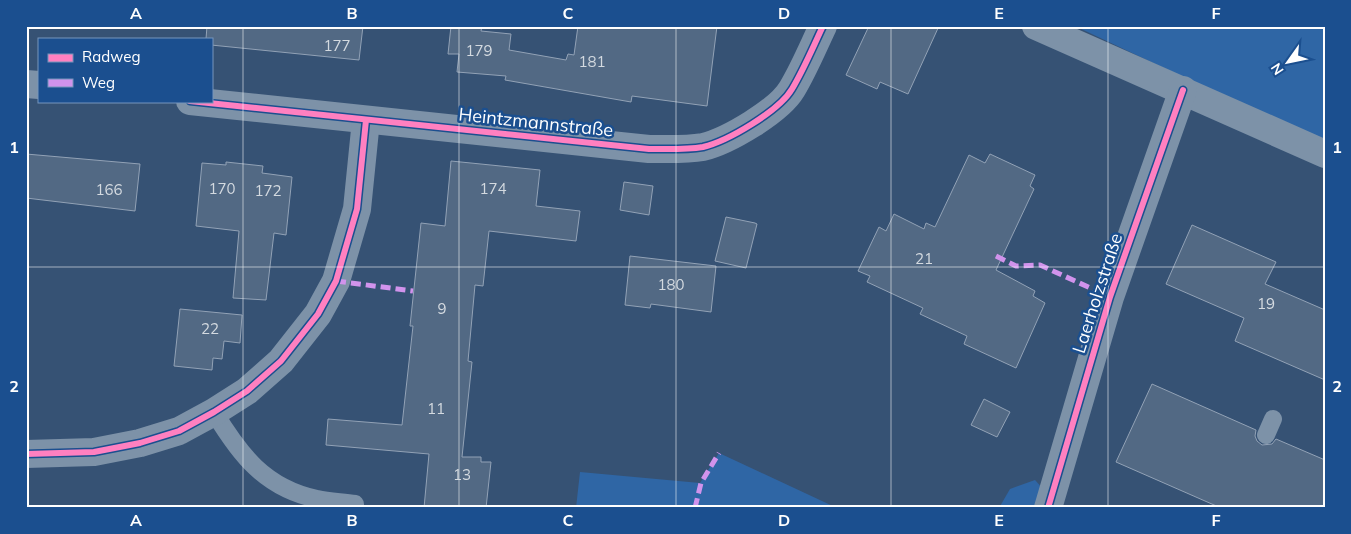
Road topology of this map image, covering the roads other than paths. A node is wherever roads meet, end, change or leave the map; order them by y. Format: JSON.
{"nodes":[{"id":1,"x":823,"y":26,"type":"edge"},
{"id":2,"x":1036,"y":26,"type":"edge"},
{"id":3,"x":1183,"y":90,"type":"junction"},
{"id":4,"x":199,"y":102,"type":"edge"},
{"id":5,"x":366,"y":120,"type":"junction"},
{"id":6,"x":1325,"y":154,"type":"edge"},
{"id":7,"x":214,"y":412,"type":"junction"},
{"id":8,"x":26,"y":454,"type":"edge"},
{"id":9,"x":355,"y":506,"type":"edge"},
{"id":10,"x":1048,"y":508,"type":"edge"}],
"edges":[{"from":1,"to":5,"type":"street","name":"Heintzmannstraße"},
{"from":2,"to":3,"type":"street"},
{"from":3,"to":6,"type":"street"},
{"from":3,"to":10,"type":"street","name":"Laerholzstraße"},
{"from":4,"to":5,"type":"street","name":"Heintzmannstraße"},
{"from":5,"to":7,"type":"street"},
{"from":7,"to":8,"type":"street"},
{"from":7,"to":9,"type":"lane"}]}
